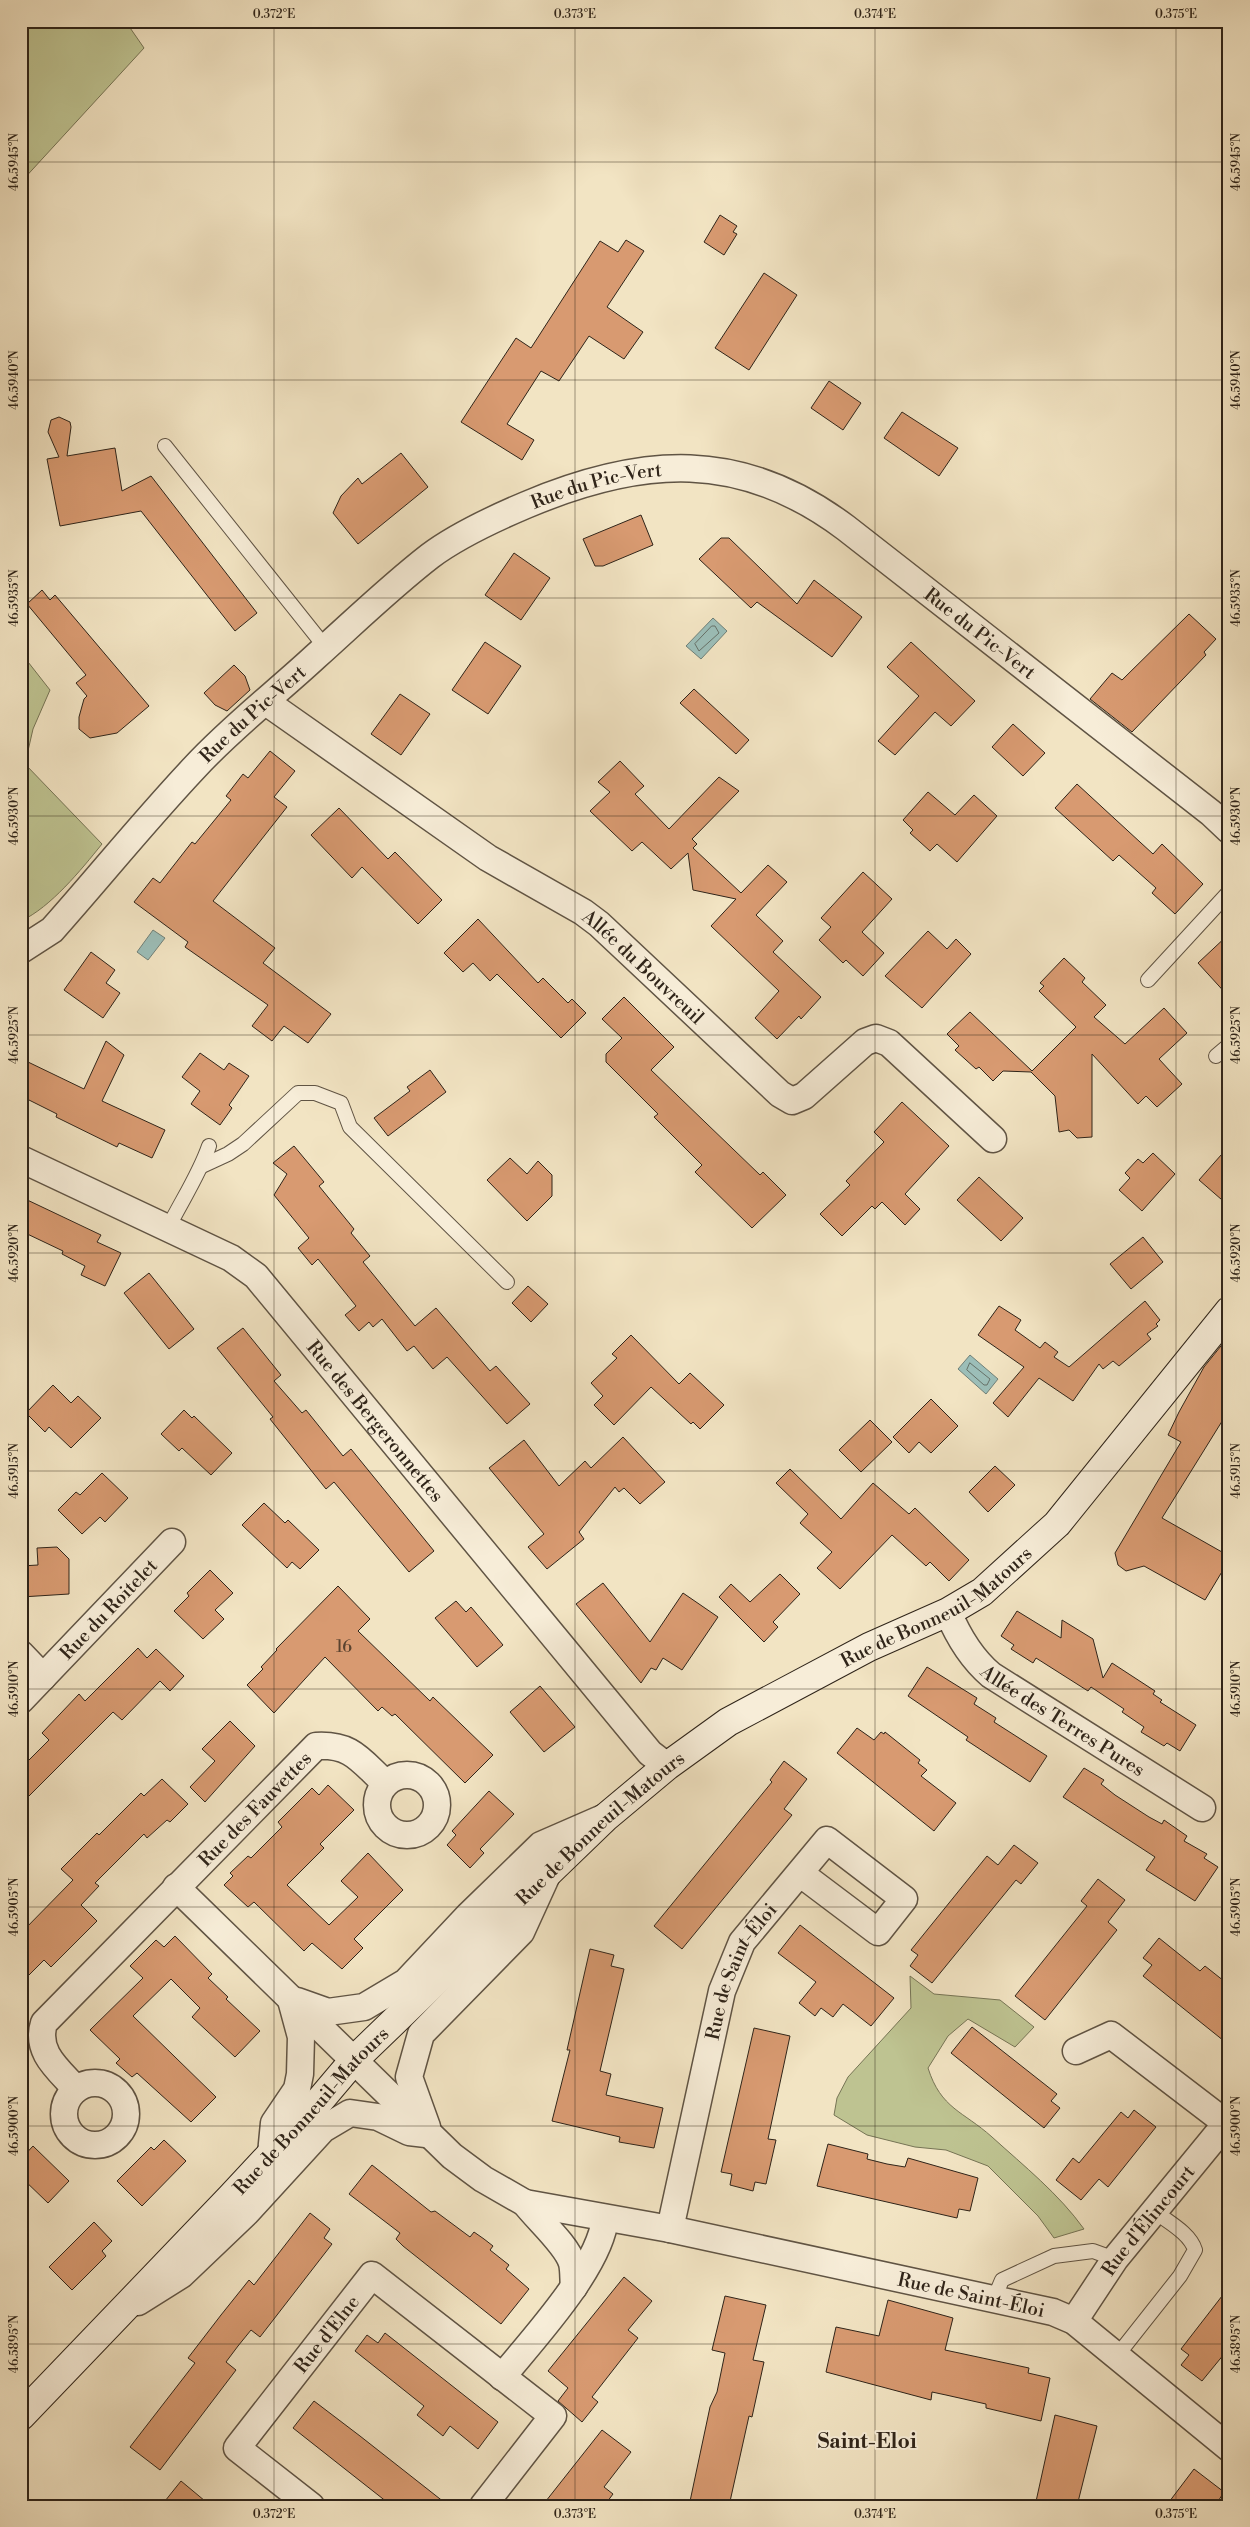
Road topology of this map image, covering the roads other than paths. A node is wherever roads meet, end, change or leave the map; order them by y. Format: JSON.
{"nodes":[{"id":1,"x":165,"y":446,"type":"dead end"},
{"id":2,"x":326,"y":648,"type":"junction"},
{"id":3,"x":266,"y":702,"type":"junction"},
{"id":4,"x":1229,"y":830,"type":"edge"},
{"id":5,"x":1229,"y":892,"type":"edge"},
{"id":6,"x":21,"y":950,"type":"edge"},
{"id":7,"x":1148,"y":980,"type":"dead end"},
{"id":8,"x":1229,"y":1045,"type":"edge"},
{"id":9,"x":1216,"y":1056,"type":"dead end"},
{"id":10,"x":993,"y":1139,"type":"dead end"},
{"id":11,"x":209,"y":1146,"type":"dead end"},
{"id":12,"x":21,"y":1159,"type":"edge"},
{"id":13,"x":202,"y":1166,"type":"junction"},
{"id":14,"x":168,"y":1228,"type":"junction"},
{"id":15,"x":507,"y":1282,"type":"dead end"},
{"id":16,"x":1229,"y":1311,"type":"edge"},
{"id":17,"x":172,"y":1542,"type":"dead end"},
{"id":18,"x":948,"y":1612,"type":"junction"},
{"id":19,"x":21,"y":1654,"type":"edge"},
{"id":20,"x":43,"y":1677,"type":"junction"},
{"id":21,"x":21,"y":1700,"type":"edge"},
{"id":22,"x":667,"y":1766,"type":"junction"},
{"id":23,"x":385,"y":1783,"type":"dead end"},
{"id":24,"x":1202,"y":1808,"type":"dead end"},
{"id":25,"x":606,"y":1817,"type":"junction"},
{"id":26,"x":801,"y":1874,"type":"dead end"},
{"id":27,"x":547,"y":1875,"type":"junction"},
{"id":28,"x":176,"y":1887,"type":"junction"},
{"id":29,"x":291,"y":1999,"type":"junction"},
{"id":30,"x":1076,"y":2051,"type":"dead end"},
{"id":31,"x":354,"y":2060,"type":"junction"},
{"id":32,"x":76,"y":2088,"type":"dead end"},
{"id":33,"x":1228,"y":2121,"type":"edge"},
{"id":34,"x":430,"y":2134,"type":"junction"},
{"id":35,"x":270,"y":2154,"type":"junction"},
{"id":36,"x":525,"y":2203,"type":"junction"},
{"id":37,"x":1154,"y":2211,"type":"junction"},
{"id":38,"x":605,"y":2218,"type":"junction"},
{"id":39,"x":670,"y":2229,"type":"junction"},
{"id":40,"x":1115,"y":2259,"type":"junction"},
{"id":41,"x":574,"y":2288,"type":"junction"},
{"id":42,"x":994,"y":2299,"type":"junction"},
{"id":43,"x":122,"y":2311,"type":"junction"},
{"id":44,"x":1074,"y":2321,"type":"junction"},
{"id":45,"x":1116,"y":2357,"type":"junction"},
{"id":46,"x":502,"y":2376,"type":"junction"},
{"id":47,"x":21,"y":2416,"type":"edge"},
{"id":48,"x":1229,"y":2448,"type":"edge"},
{"id":49,"x":311,"y":2506,"type":"edge"},
{"id":50,"x":483,"y":2506,"type":"edge"}],
"edges":[{"from":1,"to":2,"type":"lane"},
{"from":2,"to":3,"type":"street","name":"Rue du Pic-Vert"},
{"from":2,"to":4,"type":"street","name":"Rue du Pic-Vert"},
{"from":3,"to":6,"type":"street","name":"Rue du Pic-Vert"},
{"from":3,"to":10,"type":"street","name":"Allée du Bouvreuil"},
{"from":5,"to":7,"type":"lane"},
{"from":8,"to":9,"type":"lane"},
{"from":11,"to":13,"type":"lane"},
{"from":12,"to":14,"type":"street","name":"Rue des Bergeronnettes"},
{"from":13,"to":14,"type":"lane"},
{"from":13,"to":15,"type":"lane"},
{"from":14,"to":22,"type":"street","name":"Rue des Bergeronnettes"},
{"from":16,"to":18,"type":"main road","name":"Rue de Bonneuil-Matours"},
{"from":17,"to":20,"type":"street","name":"Rue du Roitelet"},
{"from":18,"to":22,"type":"main road","name":"Rue de Bonneuil-Matours"},
{"from":18,"to":24,"type":"street","name":"Allée des Terres Pures"},
{"from":19,"to":20,"type":"street","name":"Rue du Roitelet"},
{"from":20,"to":21,"type":"street","name":"Rue du Roitelet"},
{"from":22,"to":25,"type":"main road","name":"Rue de Bonneuil-Matours"},
{"from":23,"to":28,"type":"street","name":"Rue des Fauvettes"},
{"from":25,"to":27,"type":"main road","name":"Rue de Bonneuil-Matours"},
{"from":25,"to":29,"type":"street"},
{"from":26,"to":39,"type":"street","name":"Rue de Saint-Éloi"},
{"from":27,"to":31,"type":"main road","name":"Rue de Bonneuil-Matours"},
{"from":27,"to":34,"type":"street"},
{"from":28,"to":29,"type":"street"},
{"from":28,"to":32,"type":"street","name":"Rue des Fauvettes"},
{"from":29,"to":31,"type":"street"},
{"from":29,"to":35,"type":"street"},
{"from":30,"to":33,"type":"street","name":"Rue d'Élincourt"},
{"from":31,"to":34,"type":"street","name":"Rue de Saint-Éloi"},
{"from":31,"to":35,"type":"main road","name":"Rue de Bonneuil-Matours"},
{"from":33,"to":37,"type":"street","name":"Rue d'Élincourt"},
{"from":34,"to":36,"type":"street","name":"Rue de Saint-Éloi"},
{"from":34,"to":43,"type":"street"},
{"from":35,"to":43,"type":"main road","name":"Rue de Bonneuil-Matours"},
{"from":36,"to":38,"type":"street","name":"Rue de Saint-Éloi"},
{"from":36,"to":41,"type":"street"},
{"from":37,"to":40,"type":"street","name":"Rue d'Élincourt"},
{"from":37,"to":45,"type":"lane"},
{"from":38,"to":39,"type":"street","name":"Rue de Saint-Éloi"},
{"from":38,"to":41,"type":"street"},
{"from":39,"to":42,"type":"street","name":"Rue de Saint-Éloi"},
{"from":40,"to":42,"type":"lane"},
{"from":40,"to":44,"type":"street","name":"Rue d'Élincourt"},
{"from":41,"to":46,"type":"street"},
{"from":42,"to":44,"type":"street","name":"Rue de Saint-Éloi"},
{"from":43,"to":47,"type":"main road","name":"Rue de Bonneuil-Matours"},
{"from":44,"to":45,"type":"street","name":"Rue de Saint-Éloi"},
{"from":45,"to":48,"type":"street","name":"Rue de Saint-Éloi"},
{"from":46,"to":49,"type":"street","name":"Rue d'Elne"},
{"from":46,"to":50,"type":"street","name":"Rue d'Elne"}]}
